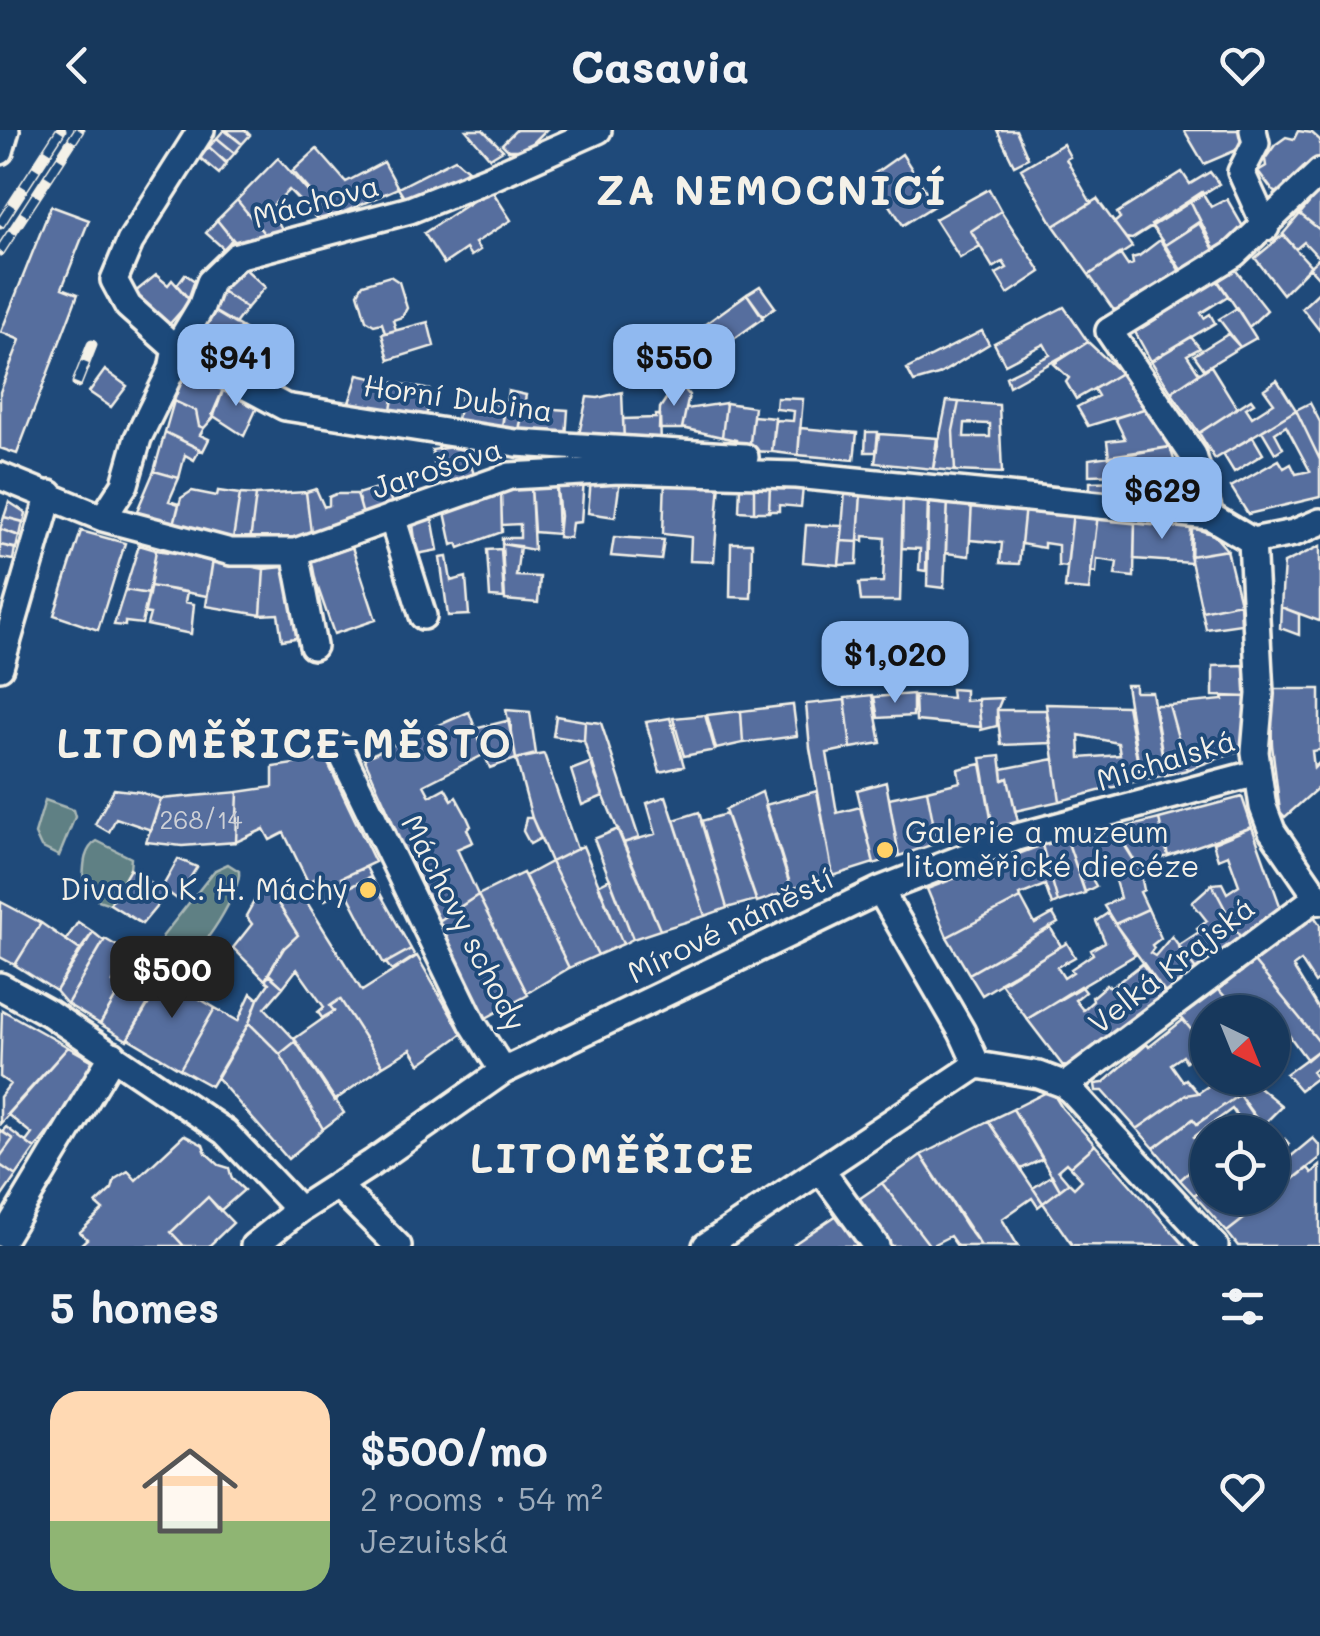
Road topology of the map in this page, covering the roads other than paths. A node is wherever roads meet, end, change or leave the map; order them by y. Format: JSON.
{"nodes":[{"id":1,"x":6,"y":130,"type":"edge"},
{"id":2,"x":201,"y":130,"type":"edge"},
{"id":3,"x":598,"y":130,"type":"edge"},
{"id":4,"x":1253,"y":130,"type":"edge"},
{"id":5,"x":0,"y":151,"type":"edge"},
{"id":6,"x":1320,"y":172,"type":"edge"},
{"id":7,"x":1266,"y":227,"type":"junction"},
{"id":8,"x":176,"y":348,"type":"junction"},
{"id":9,"x":0,"y":476,"type":"edge"},
{"id":10,"x":796,"y":476,"type":"junction"},
{"id":11,"x":50,"y":494,"type":"junction"},
{"id":12,"x":1210,"y":516,"type":"junction"},
{"id":13,"x":392,"y":517,"type":"junction"},
{"id":14,"x":103,"y":518,"type":"junction"},
{"id":15,"x":1320,"y":522,"type":"edge"},
{"id":16,"x":1252,"y":541,"type":"junction"},
{"id":17,"x":294,"y":552,"type":"junction"},
{"id":18,"x":422,"y":616,"type":"dead end"},
{"id":19,"x":313,"y":646,"type":"dead end"},
{"id":20,"x":0,"y":667,"type":"edge"},
{"id":21,"x":339,"y":748,"type":"dead end"},
{"id":22,"x":1257,"y":773,"type":"junction"},
{"id":23,"x":880,"y":890,"type":"junction"},
{"id":24,"x":1318,"y":899,"type":"edge"},
{"id":25,"x":0,"y":986,"type":"edge"},
{"id":26,"x":113,"y":1055,"type":"junction"},
{"id":27,"x":977,"y":1065,"type":"junction"},
{"id":28,"x":503,"y":1071,"type":"junction"},
{"id":29,"x":1066,"y":1085,"type":"junction"},
{"id":30,"x":821,"y":1170,"type":"junction"},
{"id":31,"x":337,"y":1185,"type":"junction"},
{"id":32,"x":299,"y":1210,"type":"junction"},
{"id":33,"x":8,"y":1237,"type":"edge"},
{"id":34,"x":254,"y":1246,"type":"edge"},
{"id":35,"x":398,"y":1246,"type":"edge"},
{"id":36,"x":706,"y":1246,"type":"edge"},
{"id":37,"x":876,"y":1246,"type":"edge"},
{"id":38,"x":1215,"y":1246,"type":"edge"}],
"edges":[{"from":1,"to":5,"type":"street"},
{"from":2,"to":8,"type":"street","name":"Horní Dubina"},
{"from":3,"to":8,"type":"street","name":"Máchova"},
{"from":4,"to":7,"type":"street"},
{"from":6,"to":7,"type":"street"},
{"from":7,"to":12,"type":"street"},
{"from":8,"to":10,"type":"street","name":"Horní Dubina"},
{"from":8,"to":14,"type":"street","name":"Máchova"},
{"from":9,"to":11,"type":"street","name":"Jarošova"},
{"from":10,"to":12,"type":"street","name":"Jarošova"},
{"from":10,"to":13,"type":"street","name":"Jarošova"},
{"from":11,"to":14,"type":"street","name":"Jarošova"},
{"from":11,"to":20,"type":"street"},
{"from":12,"to":16,"type":"street"},
{"from":13,"to":17,"type":"street","name":"Jarošova"},
{"from":13,"to":18,"type":"street"},
{"from":14,"to":17,"type":"street","name":"Jarošova"},
{"from":15,"to":16,"type":"street"},
{"from":16,"to":22,"type":"street","name":"Michalská"},
{"from":17,"to":19,"type":"street"},
{"from":21,"to":28,"type":"street","name":"Máchovy schody"},
{"from":22,"to":23,"type":"street","name":"Michalská"},
{"from":22,"to":24,"type":"street"},
{"from":23,"to":27,"type":"street","name":"Mírové náměstí"},
{"from":23,"to":28,"type":"street","name":"Mírové náměstí"},
{"from":24,"to":29,"type":"street","name":"Velká Krajská"},
{"from":25,"to":26,"type":"street"},
{"from":26,"to":32,"type":"street"},
{"from":26,"to":33,"type":"street"},
{"from":27,"to":29,"type":"street"},
{"from":27,"to":30,"type":"street"},
{"from":28,"to":31,"type":"street","name":"Mírové náměstí"},
{"from":29,"to":38,"type":"street"},
{"from":30,"to":36,"type":"street"},
{"from":30,"to":37,"type":"street"},
{"from":31,"to":32,"type":"street","name":"Mírové náměstí"},
{"from":31,"to":35,"type":"street"},
{"from":32,"to":34,"type":"street","name":"Mírové náměstí"}]}
